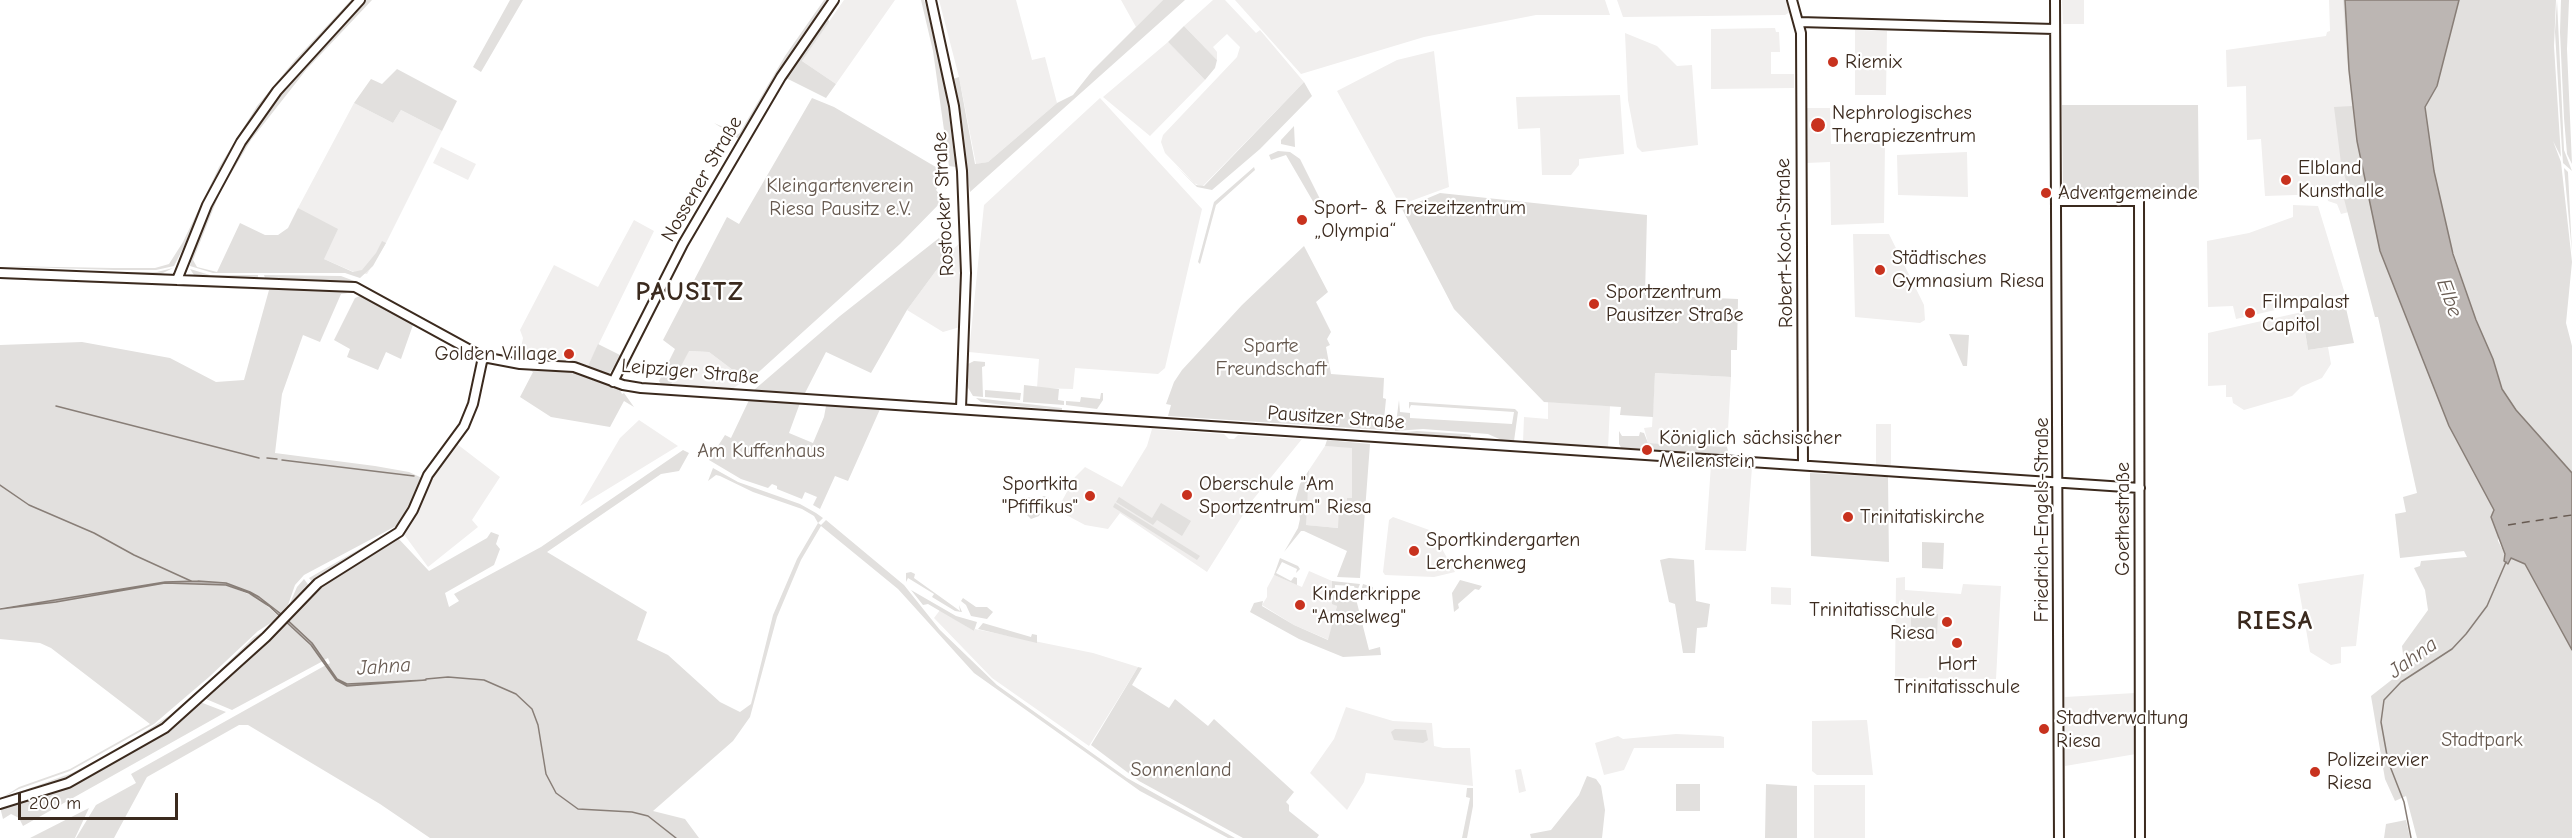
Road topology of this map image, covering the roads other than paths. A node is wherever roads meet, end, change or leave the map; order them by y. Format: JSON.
{"nodes":[{"id":1,"x":360,"y":0,"type":"edge"},
{"id":2,"x":834,"y":0,"type":"edge"},
{"id":3,"x":931,"y":0,"type":"edge"},
{"id":4,"x":1792,"y":0,"type":"edge"},
{"id":5,"x":2055,"y":0,"type":"edge"},
{"id":6,"x":1799,"y":22,"type":"junction"},
{"id":7,"x":2054,"y":29,"type":"junction"},
{"id":8,"x":2056,"y":201,"type":"junction"},
{"id":9,"x":0,"y":273,"type":"edge"},
{"id":10,"x":177,"y":280,"type":"junction"},
{"id":11,"x":483,"y":357,"type":"junction"},
{"id":12,"x":613,"y":382,"type":"junction"},
{"id":13,"x":868,"y":402,"type":"joint"},
{"id":14,"x":961,"y":408,"type":"junction"},
{"id":15,"x":1803,"y":465,"type":"junction"},
{"id":16,"x":2058,"y":483,"type":"junction"},
{"id":17,"x":2140,"y":488,"type":"junction"},
{"id":18,"x":0,"y":804,"type":"edge"},
{"id":19,"x":2059,"y":838,"type":"edge"},
{"id":20,"x":2140,"y":838,"type":"edge"}],
"edges":[{"from":1,"to":10,"type":"street"},
{"from":2,"to":12,"type":"street","name":"Nossener Straße"},
{"from":3,"to":14,"type":"street","name":"Rostocker Straße"},
{"from":4,"to":6,"type":"street","name":"Robert-Koch-Straße"},
{"from":5,"to":7,"type":"street"},
{"from":6,"to":7,"type":"street"},
{"from":6,"to":15,"type":"street","name":"Robert-Koch-Straße"},
{"from":7,"to":8,"type":"street","name":"Friedrich-Engels-Straße"},
{"from":8,"to":16,"type":"street","name":"Friedrich-Engels-Straße"},
{"from":8,"to":17,"type":"street","name":"Goethestraße"},
{"from":9,"to":10,"type":"street","name":"Leipziger Straße"},
{"from":10,"to":11,"type":"street","name":"Leipziger Straße"},
{"from":11,"to":12,"type":"street","name":"Leipziger Straße"},
{"from":11,"to":18,"type":"street"},
{"from":12,"to":13,"type":"street","name":"Leipziger Straße"},
{"from":13,"to":14,"type":"street","name":"Pausitzer Straße"},
{"from":14,"to":15,"type":"street","name":"Pausitzer Straße"},
{"from":15,"to":16,"type":"street","name":"Pausitzer Straße"},
{"from":16,"to":17,"type":"street"},
{"from":16,"to":19,"type":"street","name":"Friedrich-Engels-Straße"},
{"from":17,"to":20,"type":"street","name":"Goethestraße"}]}
